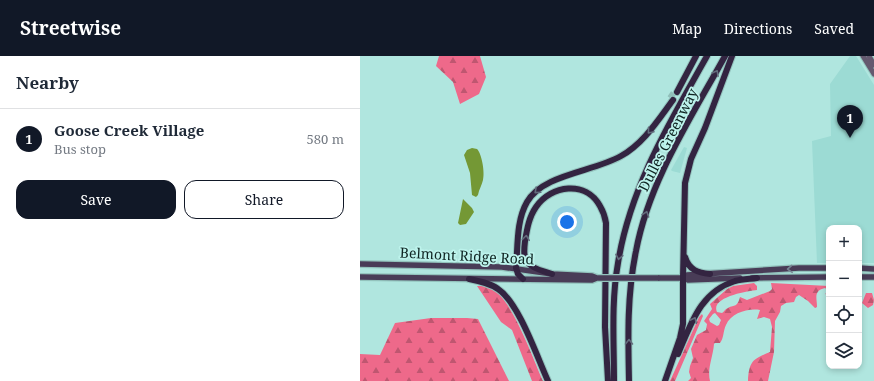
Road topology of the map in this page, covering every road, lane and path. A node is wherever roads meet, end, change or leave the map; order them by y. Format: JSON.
{"nodes":[{"id":1,"x":696,"y":56,"type":"edge"},
{"id":2,"x":707,"y":56,"type":"edge"},
{"id":3,"x":725,"y":56,"type":"edge"},
{"id":4,"x":732,"y":56,"type":"edge"},
{"id":5,"x":863,"y":56,"type":"edge"},
{"id":6,"x":868,"y":56,"type":"edge"},
{"id":7,"x":874,"y":65,"type":"edge"},
{"id":8,"x":874,"y":74,"type":"edge"},
{"id":9,"x":676,"y":91,"type":"tunnel mouth"},
{"id":10,"x":672,"y":99,"type":"tunnel mouth"},
{"id":11,"x":709,"y":117,"type":"junction"},
{"id":12,"x":704,"y":122,"type":"dead end"},
{"id":13,"x":701,"y":130,"type":"dead end"},
{"id":14,"x":698,"y":145,"type":"junction"},
{"id":15,"x":684,"y":254,"type":"junction"},
{"id":16,"x":360,"y":264,"type":"edge"},
{"id":17,"x":516,"y":268,"type":"junction"},
{"id":18,"x":826,"y":268,"type":"edge"},
{"id":19,"x":862,"y":268,"type":"edge"},
{"id":20,"x":874,"y":269,"type":"edge"},
{"id":21,"x":552,"y":274,"type":"junction"},
{"id":22,"x":710,"y":274,"type":"junction"},
{"id":23,"x":360,"y":277,"type":"edge"},
{"id":24,"x":826,"y":277,"type":"edge"},
{"id":25,"x":862,"y":277,"type":"edge"},
{"id":26,"x":874,"y":277,"type":"edge"},
{"id":27,"x":597,"y":278,"type":"junction"},
{"id":28,"x":682,"y":278,"type":"junction"},
{"id":29,"x":757,"y":278,"type":"junction"},
{"id":30,"x":469,"y":279,"type":"junction"},
{"id":31,"x":523,"y":279,"type":"junction"},
{"id":32,"x":548,"y":381,"type":"edge"},
{"id":33,"x":608,"y":381,"type":"edge"},
{"id":34,"x":614,"y":381,"type":"edge"},
{"id":35,"x":629,"y":381,"type":"edge"},
{"id":36,"x":666,"y":381,"type":"edge"}],
"edges":[{"from":1,"to":9,"type":"highway"},
{"from":2,"to":34,"type":"highway","name":"Dulles Greenway","one_way":true},
{"from":35,"to":3,"type":"highway","name":"Dulles Greenway","one_way":true},
{"from":4,"to":11,"type":"highway"},
{"from":5,"to":8,"type":"main road"},
{"from":6,"to":7,"type":"main road"},
{"from":10,"to":17,"type":"highway","one_way":true},
{"from":11,"to":12,"type":"highway"},
{"from":11,"to":14,"type":"highway"},
{"from":13,"to":14,"type":"highway"},
{"from":14,"to":15,"type":"highway"},
{"from":15,"to":22,"type":"highway"},
{"from":15,"to":28,"type":"highway"},
{"from":16,"to":17,"type":"main road","name":"Belmont Ridge Road"},
{"from":17,"to":21,"type":"main road","name":"Belmont Ridge Road"},
{"from":17,"to":31,"type":"highway"},
{"from":18,"to":22,"type":"main road","name":"Belmont Ridge Road","one_way":true},
{"from":19,"to":20,"type":"main road"},
{"from":21,"to":27,"type":"main road","name":"Belmont Ridge Road"},
{"from":21,"to":33,"type":"highway","one_way":true},
{"from":22,"to":28,"type":"main road","name":"Belmont Ridge Road"},
{"from":23,"to":30,"type":"main road","name":"Belmont Ridge Road"},
{"from":24,"to":29,"type":"main road","name":"Belmont Ridge Road"},
{"from":25,"to":26,"type":"main road"},
{"from":27,"to":28,"type":"main road","name":"Belmont Ridge Road","bridge":true},
{"from":27,"to":31,"type":"main road","name":"Belmont Ridge Road"},
{"from":28,"to":29,"type":"main road","name":"Belmont Ridge Road"},
{"from":28,"to":36,"type":"highway"},
{"from":36,"to":29,"type":"highway","one_way":true},
{"from":30,"to":31,"type":"main road","name":"Belmont Ridge Road"},
{"from":30,"to":32,"type":"highway"}]}
